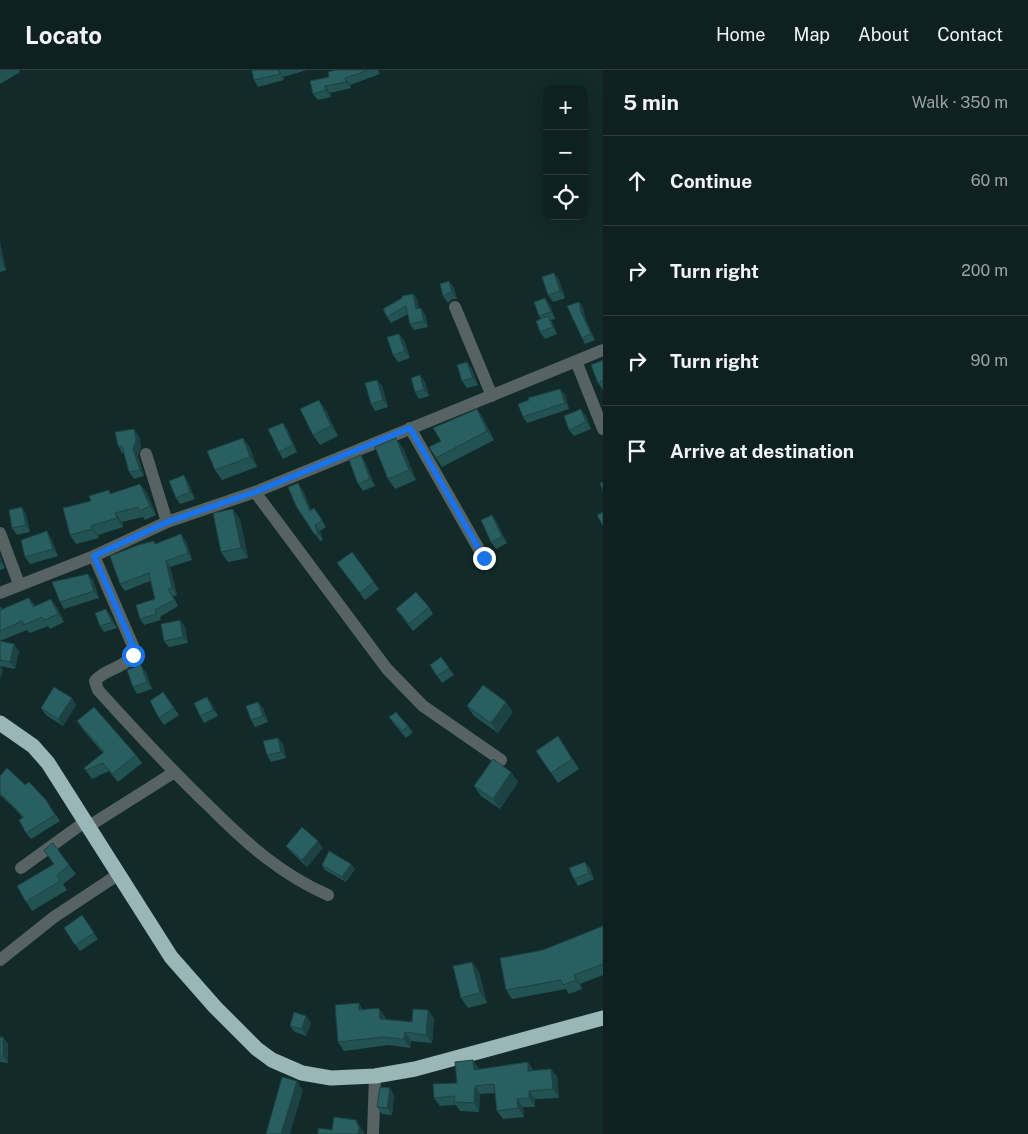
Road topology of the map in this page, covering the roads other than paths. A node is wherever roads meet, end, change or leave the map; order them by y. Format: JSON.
{"nodes":[{"id":1,"x":455,"y":307,"type":"dead end"},
{"id":2,"x":603,"y":350,"type":"edge"},
{"id":3,"x":576,"y":361,"type":"junction"},
{"id":4,"x":492,"y":396,"type":"junction"},
{"id":5,"x":410,"y":428,"type":"junction"},
{"id":6,"x":603,"y":429,"type":"edge"},
{"id":7,"x":146,"y":454,"type":"dead end"},
{"id":8,"x":255,"y":492,"type":"junction"},
{"id":9,"x":167,"y":522,"type":"junction"},
{"id":10,"x":0,"y":533,"type":"edge"},
{"id":11,"x":94,"y":556,"type":"junction"},
{"id":12,"x":484,"y":558,"type":"dead end"},
{"id":13,"x":19,"y":584,"type":"junction"},
{"id":14,"x":0,"y":593,"type":"edge"},
{"id":15,"x":0,"y":723,"type":"edge"},
{"id":16,"x":501,"y":760,"type":"dead end"},
{"id":17,"x":173,"y":773,"type":"junction"},
{"id":18,"x":88,"y":823,"type":"junction"},
{"id":19,"x":21,"y":868,"type":"dead end"},
{"id":20,"x":118,"y":874,"type":"junction"},
{"id":21,"x":328,"y":895,"type":"dead end"},
{"id":22,"x":0,"y":960,"type":"edge"},
{"id":23,"x":603,"y":1018,"type":"edge"},
{"id":24,"x":375,"y":1076,"type":"junction"},
{"id":25,"x":373,"y":1134,"type":"edge"}],
"edges":[{"from":1,"to":4,"type":"street"},
{"from":2,"to":3,"type":"street"},
{"from":3,"to":4,"type":"street"},
{"from":3,"to":6,"type":"street"},
{"from":4,"to":5,"type":"street"},
{"from":5,"to":8,"type":"street"},
{"from":5,"to":12,"type":"street"},
{"from":7,"to":9,"type":"street"},
{"from":8,"to":9,"type":"street"},
{"from":8,"to":16,"type":"street"},
{"from":9,"to":11,"type":"street"},
{"from":10,"to":13,"type":"street"},
{"from":11,"to":13,"type":"street"},
{"from":11,"to":17,"type":"street"},
{"from":13,"to":14,"type":"street"},
{"from":15,"to":18,"type":"highway"},
{"from":17,"to":18,"type":"street"},
{"from":17,"to":21,"type":"street"},
{"from":18,"to":19,"type":"street"},
{"from":18,"to":20,"type":"highway"},
{"from":20,"to":22,"type":"street"},
{"from":20,"to":24,"type":"highway"},
{"from":23,"to":24,"type":"highway"},
{"from":24,"to":25,"type":"street"}]}
